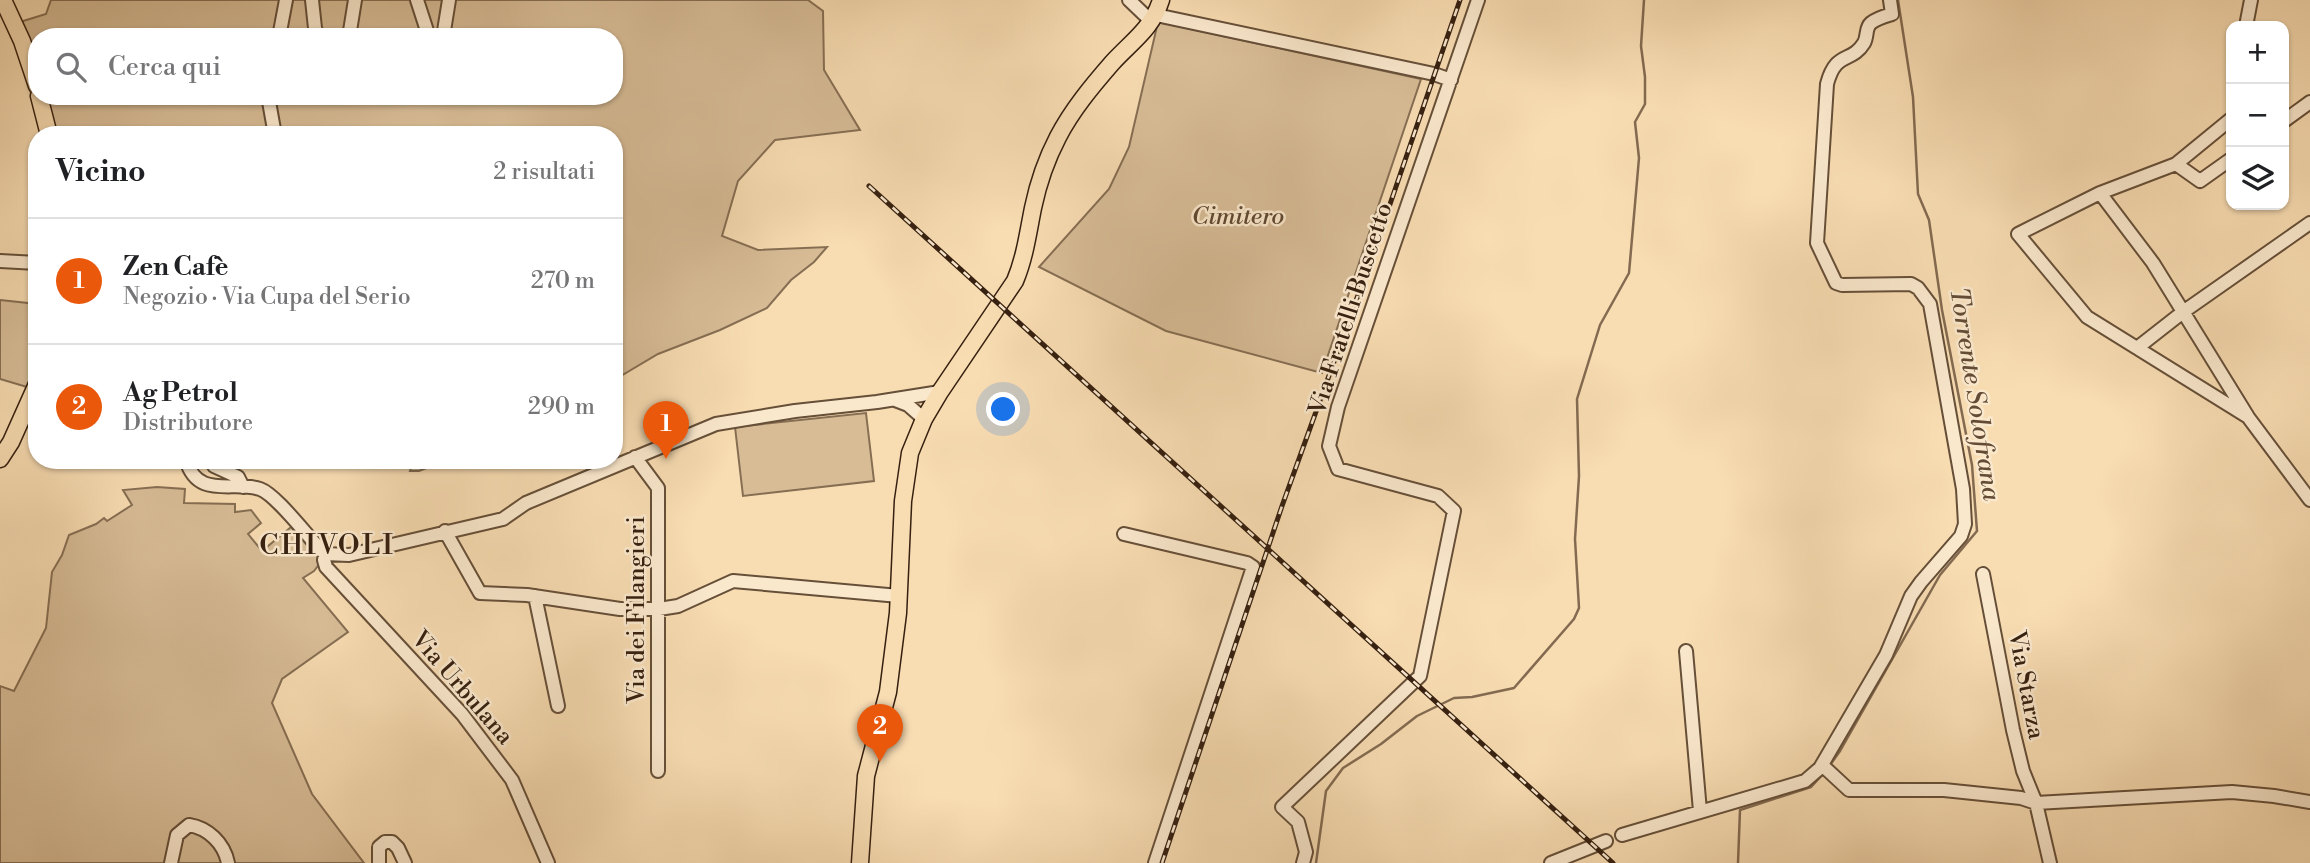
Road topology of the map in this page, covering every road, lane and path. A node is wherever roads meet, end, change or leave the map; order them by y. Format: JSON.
{"nodes":[{"id":1,"x":3,"y":0,"type":"edge"},
{"id":2,"x":286,"y":0,"type":"edge"},
{"id":3,"x":312,"y":0,"type":"edge"},
{"id":4,"x":355,"y":0,"type":"edge"},
{"id":5,"x":416,"y":0,"type":"edge"},
{"id":6,"x":449,"y":0,"type":"edge"},
{"id":7,"x":1129,"y":0,"type":"edge"},
{"id":8,"x":1478,"y":0,"type":"edge"},
{"id":9,"x":1890,"y":0,"type":"edge"},
{"id":10,"x":2251,"y":0,"type":"edge"},
{"id":11,"x":1156,"y":12,"type":"edge"},
{"id":12,"x":2247,"y":21,"type":"edge"},
{"id":13,"x":281,"y":28,"type":"edge"},
{"id":14,"x":315,"y":28,"type":"edge"},
{"id":15,"x":350,"y":28,"type":"edge"},
{"id":16,"x":426,"y":28,"type":"edge"},
{"id":17,"x":444,"y":28,"type":"edge"},
{"id":18,"x":28,"y":59,"type":"edge"},
{"id":19,"x":1451,"y":80,"type":"junction"},
{"id":20,"x":2310,"y":102,"type":"edge"},
{"id":21,"x":41,"y":105,"type":"edge"},
{"id":22,"x":270,"y":105,"type":"edge"},
{"id":23,"x":2289,"y":117,"type":"edge"},
{"id":24,"x":2226,"y":123,"type":"edge"},
{"id":25,"x":47,"y":126,"type":"edge"},
{"id":26,"x":273,"y":126,"type":"edge"},
{"id":27,"x":2226,"y":163,"type":"edge"},
{"id":28,"x":2176,"y":164,"type":"junction"},
{"id":29,"x":2100,"y":193,"type":"junction"},
{"id":30,"x":2310,"y":223,"type":"edge"},
{"id":31,"x":0,"y":261,"type":"edge"},
{"id":32,"x":28,"y":263,"type":"edge"},
{"id":33,"x":2183,"y":312,"type":"junction"},
{"id":34,"x":2137,"y":348,"type":"junction"},
{"id":35,"x":940,"y":392,"type":"junction"},
{"id":36,"x":895,"y":400,"type":"junction"},
{"id":37,"x":28,"y":404,"type":"edge"},
{"id":38,"x":2248,"y":417,"type":"junction"},
{"id":39,"x":924,"y":419,"type":"junction"},
{"id":40,"x":635,"y":457,"type":"junction"},
{"id":41,"x":0,"y":459,"type":"edge"},
{"id":42,"x":623,"y":462,"type":"edge"},
{"id":43,"x":190,"y":469,"type":"edge"},
{"id":44,"x":221,"y":469,"type":"edge"},
{"id":45,"x":607,"y":469,"type":"edge"},
{"id":46,"x":243,"y":487,"type":"junction"},
{"id":47,"x":2310,"y":500,"type":"edge"},
{"id":48,"x":445,"y":531,"type":"junction"},
{"id":49,"x":1124,"y":534,"type":"dead end"},
{"id":50,"x":326,"y":554,"type":"junction"},
{"id":51,"x":1983,"y":574,"type":"dead end"},
{"id":52,"x":535,"y":596,"type":"junction"},
{"id":53,"x":899,"y":596,"type":"junction"},
{"id":54,"x":659,"y":609,"type":"junction"},
{"id":55,"x":1686,"y":651,"type":"dead end"},
{"id":56,"x":558,"y":706,"type":"dead end"},
{"id":57,"x":1826,"y":768,"type":"junction"},
{"id":58,"x":658,"y":771,"type":"dead end"},
{"id":59,"x":2310,"y":802,"type":"edge"},
{"id":60,"x":2036,"y":803,"type":"junction"},
{"id":61,"x":1700,"y":811,"type":"junction"},
{"id":62,"x":1622,"y":835,"type":"dead end"},
{"id":63,"x":1606,"y":842,"type":"dead end"},
{"id":64,"x":171,"y":863,"type":"edge"},
{"id":65,"x":228,"y":863,"type":"edge"},
{"id":66,"x":379,"y":863,"type":"edge"},
{"id":67,"x":405,"y":863,"type":"edge"},
{"id":68,"x":548,"y":863,"type":"edge"},
{"id":69,"x":860,"y":863,"type":"edge"},
{"id":70,"x":1155,"y":863,"type":"edge"},
{"id":71,"x":1303,"y":863,"type":"edge"},
{"id":72,"x":1550,"y":863,"type":"edge"},
{"id":73,"x":2050,"y":863,"type":"edge"}],
"edges":[{"from":1,"to":18,"type":"main road"},
{"from":2,"to":13,"type":"street"},
{"from":3,"to":14,"type":"street"},
{"from":4,"to":15,"type":"street"},
{"from":5,"to":16,"type":"street"},
{"from":6,"to":17,"type":"street"},
{"from":7,"to":11,"type":"street"},
{"from":8,"to":19,"type":"street","name":"Via Fratelli Buscetto"},
{"from":9,"to":57,"type":"street"},
{"from":10,"to":12,"type":"street"},
{"from":11,"to":19,"type":"street"},
{"from":11,"to":35,"type":"main road"},
{"from":19,"to":71,"type":"street","name":"Via Fratelli Buscetto"},
{"from":20,"to":23,"type":"street"},
{"from":21,"to":25,"type":"main road"},
{"from":22,"to":26,"type":"street"},
{"from":24,"to":28,"type":"street"},
{"from":27,"to":28,"type":"street"},
{"from":28,"to":29,"type":"street"},
{"from":29,"to":33,"type":"street"},
{"from":29,"to":34,"type":"street"},
{"from":30,"to":33,"type":"street"},
{"from":31,"to":32,"type":"street"},
{"from":33,"to":34,"type":"street"},
{"from":33,"to":38,"type":"street"},
{"from":34,"to":38,"type":"street"},
{"from":35,"to":36,"type":"street"},
{"from":35,"to":39,"type":"main road"},
{"from":36,"to":39,"type":"street"},
{"from":36,"to":40,"type":"street"},
{"from":37,"to":41,"type":"main road"},
{"from":38,"to":47,"type":"street"},
{"from":39,"to":53,"type":"main road"},
{"from":40,"to":42,"type":"street"},
{"from":40,"to":54,"type":"street","name":"Via dei Filangieri"},
{"from":43,"to":46,"type":"street"},
{"from":44,"to":46,"type":"street"},
{"from":45,"to":48,"type":"street"},
{"from":46,"to":50,"type":"street","name":"Via Urbulana"},
{"from":48,"to":50,"type":"street"},
{"from":48,"to":52,"type":"street"},
{"from":49,"to":70,"type":"street"},
{"from":50,"to":68,"type":"street","name":"Via Urbulana"},
{"from":51,"to":60,"type":"street","name":"Via Starza"},
{"from":52,"to":54,"type":"street"},
{"from":52,"to":56,"type":"street"},
{"from":53,"to":54,"type":"street"},
{"from":53,"to":69,"type":"main road"},
{"from":54,"to":58,"type":"street","name":"Via dei Filangieri"},
{"from":55,"to":61,"type":"street"},
{"from":57,"to":60,"type":"street"},
{"from":57,"to":61,"type":"street"},
{"from":59,"to":60,"type":"street"},
{"from":60,"to":73,"type":"street","name":"Via Starza"},
{"from":61,"to":62,"type":"street"},
{"from":63,"to":72,"type":"street"},
{"from":64,"to":65,"type":"street"},
{"from":66,"to":67,"type":"street"}]}
